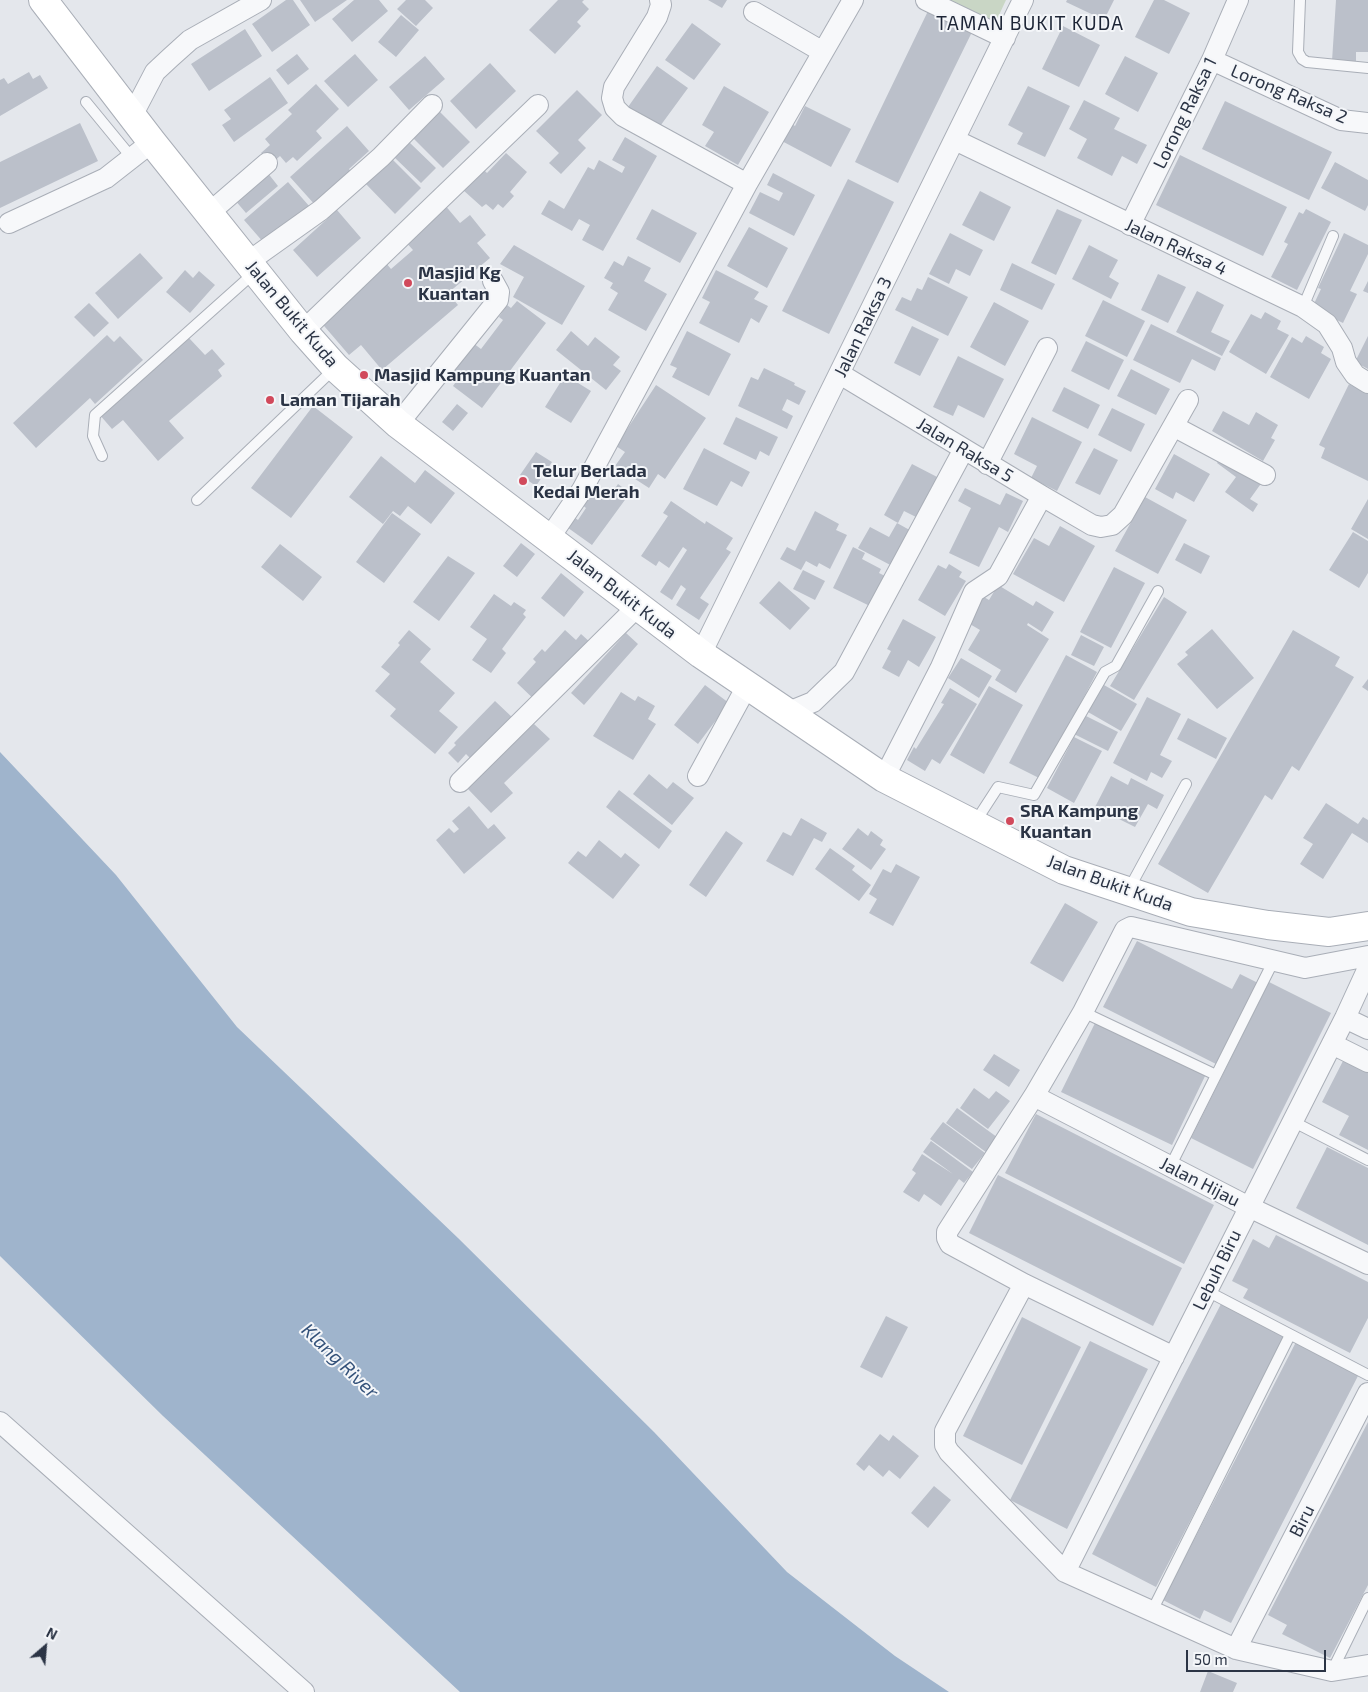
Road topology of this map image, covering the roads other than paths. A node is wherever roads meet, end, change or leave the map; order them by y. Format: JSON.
{"nodes":[{"id":1,"x":44,"y":0,"type":"edge"},
{"id":2,"x":261,"y":0,"type":"edge"},
{"id":3,"x":660,"y":0,"type":"edge"},
{"id":4,"x":853,"y":0,"type":"edge"},
{"id":5,"x":926,"y":0,"type":"edge"},
{"id":6,"x":1023,"y":0,"type":"edge"},
{"id":7,"x":1238,"y":0,"type":"edge"},
{"id":8,"x":1300,"y":0,"type":"edge"},
{"id":9,"x":754,"y":12,"type":"dead end"},
{"id":10,"x":1005,"y":38,"type":"junction"},
{"id":11,"x":823,"y":52,"type":"junction"},
{"id":12,"x":1212,"y":60,"type":"junction"},
{"id":13,"x":1368,"y":68,"type":"edge"},
{"id":14,"x":86,"y":102,"type":"dead end"},
{"id":15,"x":432,"y":105,"type":"dead end"},
{"id":16,"x":538,"y":105,"type":"dead end"},
{"id":17,"x":132,"y":116,"type":"junction"},
{"id":18,"x":1368,"y":123,"type":"edge"},
{"id":19,"x":956,"y":140,"type":"junction"},
{"id":20,"x":142,"y":150,"type":"junction"},
{"id":21,"x":267,"y":163,"type":"dead end"},
{"id":22,"x":747,"y":184,"type":"junction"},
{"id":23,"x":209,"y":213,"type":"junction"},
{"id":24,"x":9,"y":223,"type":"dead end"},
{"id":25,"x":1130,"y":225,"type":"junction"},
{"id":26,"x":1333,"y":236,"type":"dead end"},
{"id":27,"x":252,"y":267,"type":"junction"},
{"id":28,"x":493,"y":281,"type":"dead end"},
{"id":29,"x":1303,"y":307,"type":"junction"},
{"id":30,"x":303,"y":331,"type":"junction"},
{"id":31,"x":1046,"y":348,"type":"dead end"},
{"id":32,"x":336,"y":368,"type":"junction"},
{"id":33,"x":840,"y":374,"type":"junction"},
{"id":34,"x":1368,"y":383,"type":"edge"},
{"id":35,"x":1188,"y":400,"type":"dead end"},
{"id":36,"x":398,"y":424,"type":"junction"},
{"id":37,"x":1175,"y":427,"type":"junction"},
{"id":38,"x":964,"y":449,"type":"junction"},
{"id":39,"x":102,"y":456,"type":"dead end"},
{"id":40,"x":987,"y":464,"type":"junction"},
{"id":41,"x":1265,"y":475,"type":"dead end"},
{"id":42,"x":1042,"y":496,"type":"junction"},
{"id":43,"x":197,"y":500,"type":"dead end"},
{"id":44,"x":550,"y":537,"type":"junction"},
{"id":45,"x":1158,"y":591,"type":"dead end"},
{"id":46,"x":638,"y":606,"type":"junction"},
{"id":47,"x":701,"y":654,"type":"junction"},
{"id":48,"x":747,"y":686,"type":"junction"},
{"id":49,"x":786,"y":713,"type":"junction"},
{"id":50,"x":698,"y":776,"type":"dead end"},
{"id":51,"x":884,"y":778,"type":"junction"},
{"id":52,"x":460,"y":782,"type":"dead end"},
{"id":53,"x":1186,"y":784,"type":"dead end"},
{"id":54,"x":973,"y":825,"type":"junction"},
{"id":55,"x":1128,"y":892,"type":"junction"},
{"id":56,"x":1368,"y":926,"type":"edge"},
{"id":57,"x":1368,"y":956,"type":"edge"},
{"id":58,"x":1273,"y":962,"type":"junction"},
{"id":59,"x":1368,"y":968,"type":"edge"},
{"id":60,"x":1083,"y":1012,"type":"junction"},
{"id":61,"x":1345,"y":1018,"type":"junction"},
{"id":62,"x":1368,"y":1029,"type":"edge"},
{"id":63,"x":1332,"y":1044,"type":"junction"},
{"id":64,"x":1368,"y":1062,"type":"edge"},
{"id":65,"x":1216,"y":1075,"type":"junction"},
{"id":66,"x":1034,"y":1096,"type":"junction"},
{"id":67,"x":1292,"y":1121,"type":"junction"},
{"id":68,"x":1368,"y":1160,"type":"edge"},
{"id":69,"x":1170,"y":1167,"type":"junction"},
{"id":70,"x":1249,"y":1207,"type":"junction"},
{"id":71,"x":1368,"y":1264,"type":"edge"},
{"id":72,"x":1024,"y":1284,"type":"junction"},
{"id":73,"x":1207,"y":1291,"type":"junction"},
{"id":74,"x":1290,"y":1335,"type":"junction"},
{"id":75,"x":1174,"y":1357,"type":"junction"},
{"id":76,"x":1368,"y":1375,"type":"edge"},
{"id":77,"x":1368,"y":1393,"type":"edge"},
{"id":78,"x":0,"y":1422,"type":"edge"},
{"id":79,"x":1066,"y":1572,"type":"junction"},
{"id":80,"x":1368,"y":1598,"type":"edge"},
{"id":81,"x":1152,"y":1611,"type":"junction"},
{"id":82,"x":1236,"y":1649,"type":"junction"},
{"id":83,"x":1368,"y":1665,"type":"edge"},
{"id":84,"x":1332,"y":1671,"type":"junction"},
{"id":85,"x":304,"y":1692,"type":"edge"}],
"edges":[{"from":1,"to":17,"type":"street","name":"Jalan Bukit Kuda"},
{"from":2,"to":17,"type":"street"},
{"from":3,"to":22,"type":"street"},
{"from":4,"to":11,"type":"street"},
{"from":5,"to":10,"type":"street"},
{"from":6,"to":10,"type":"street","name":"Jalan Raksa 3"},
{"from":7,"to":12,"type":"street","name":"Lorong Raksa 1"},
{"from":8,"to":13,"type":"lane"},
{"from":9,"to":11,"type":"street"},
{"from":10,"to":19,"type":"street","name":"Jalan Raksa 3"},
{"from":11,"to":22,"type":"street"},
{"from":12,"to":18,"type":"street","name":"Lorong Raksa 2"},
{"from":12,"to":25,"type":"street","name":"Lorong Raksa 1"},
{"from":14,"to":20,"type":"lane"},
{"from":15,"to":27,"type":"street"},
{"from":16,"to":30,"type":"street"},
{"from":17,"to":20,"type":"street","name":"Jalan Bukit Kuda"},
{"from":19,"to":25,"type":"street","name":"Jalan Raksa 4"},
{"from":19,"to":33,"type":"street","name":"Jalan Raksa 3"},
{"from":20,"to":23,"type":"street","name":"Jalan Bukit Kuda"},
{"from":20,"to":24,"type":"street"},
{"from":21,"to":23,"type":"street"},
{"from":22,"to":44,"type":"street"},
{"from":23,"to":27,"type":"street","name":"Jalan Bukit Kuda"},
{"from":25,"to":29,"type":"street","name":"Jalan Raksa 4"},
{"from":26,"to":29,"type":"lane"},
{"from":27,"to":30,"type":"street","name":"Jalan Bukit Kuda"},
{"from":27,"to":39,"type":"lane"},
{"from":28,"to":36,"type":"street"},
{"from":29,"to":34,"type":"street","name":"Jalan Raksa 4"},
{"from":30,"to":32,"type":"street","name":"Jalan Bukit Kuda"},
{"from":31,"to":40,"type":"street"},
{"from":32,"to":36,"type":"street","name":"Jalan Bukit Kuda"},
{"from":32,"to":43,"type":"lane"},
{"from":33,"to":38,"type":"street","name":"Jalan Raksa 5"},
{"from":33,"to":47,"type":"street","name":"Jalan Raksa 3"},
{"from":35,"to":37,"type":"street"},
{"from":36,"to":44,"type":"street","name":"Jalan Bukit Kuda"},
{"from":37,"to":41,"type":"street"},
{"from":37,"to":42,"type":"street","name":"Jalan Raksa 5"},
{"from":38,"to":40,"type":"street","name":"Jalan Raksa 5"},
{"from":38,"to":49,"type":"street"},
{"from":40,"to":42,"type":"street","name":"Jalan Raksa 5"},
{"from":42,"to":51,"type":"street"},
{"from":44,"to":46,"type":"street","name":"Jalan Bukit Kuda"},
{"from":45,"to":54,"type":"lane"},
{"from":46,"to":47,"type":"street","name":"Jalan Bukit Kuda"},
{"from":46,"to":52,"type":"street"},
{"from":47,"to":48,"type":"street","name":"Jalan Bukit Kuda"},
{"from":48,"to":49,"type":"street","name":"Jalan Bukit Kuda"},
{"from":48,"to":50,"type":"street"},
{"from":49,"to":51,"type":"street","name":"Jalan Bukit Kuda"},
{"from":51,"to":54,"type":"street","name":"Jalan Bukit Kuda"},
{"from":53,"to":55,"type":"lane"},
{"from":54,"to":55,"type":"street","name":"Jalan Bukit Kuda"},
{"from":55,"to":56,"type":"street","name":"Jalan Bukit Kuda"},
{"from":57,"to":58,"type":"street"},
{"from":58,"to":60,"type":"street"},
{"from":58,"to":65,"type":"lane"},
{"from":59,"to":61,"type":"street","name":"Lebuh Biru"},
{"from":60,"to":65,"type":"lane"},
{"from":60,"to":66,"type":"street"},
{"from":61,"to":62,"type":"street"},
{"from":61,"to":63,"type":"street","name":"Lebuh Biru"},
{"from":63,"to":64,"type":"street"},
{"from":63,"to":67,"type":"street","name":"Lebuh Biru"},
{"from":65,"to":69,"type":"lane"},
{"from":66,"to":69,"type":"street","name":"Jalan Hijau"},
{"from":66,"to":72,"type":"street"},
{"from":67,"to":68,"type":"lane"},
{"from":67,"to":70,"type":"street","name":"Lebuh Biru"},
{"from":69,"to":70,"type":"street","name":"Jalan Hijau"},
{"from":70,"to":71,"type":"street","name":"Jalan Hijau"},
{"from":70,"to":73,"type":"street","name":"Lebuh Biru"},
{"from":72,"to":75,"type":"street"},
{"from":72,"to":79,"type":"street"},
{"from":73,"to":74,"type":"lane"},
{"from":73,"to":75,"type":"street","name":"Lebuh Biru"},
{"from":74,"to":76,"type":"lane"},
{"from":74,"to":81,"type":"lane"},
{"from":75,"to":79,"type":"street","name":"Lebuh Biru"},
{"from":77,"to":82,"type":"street","name":"Biru"},
{"from":78,"to":85,"type":"street"},
{"from":79,"to":81,"type":"street"},
{"from":80,"to":84,"type":"lane"},
{"from":81,"to":82,"type":"street"},
{"from":82,"to":84,"type":"street"},
{"from":83,"to":84,"type":"street"}]}
